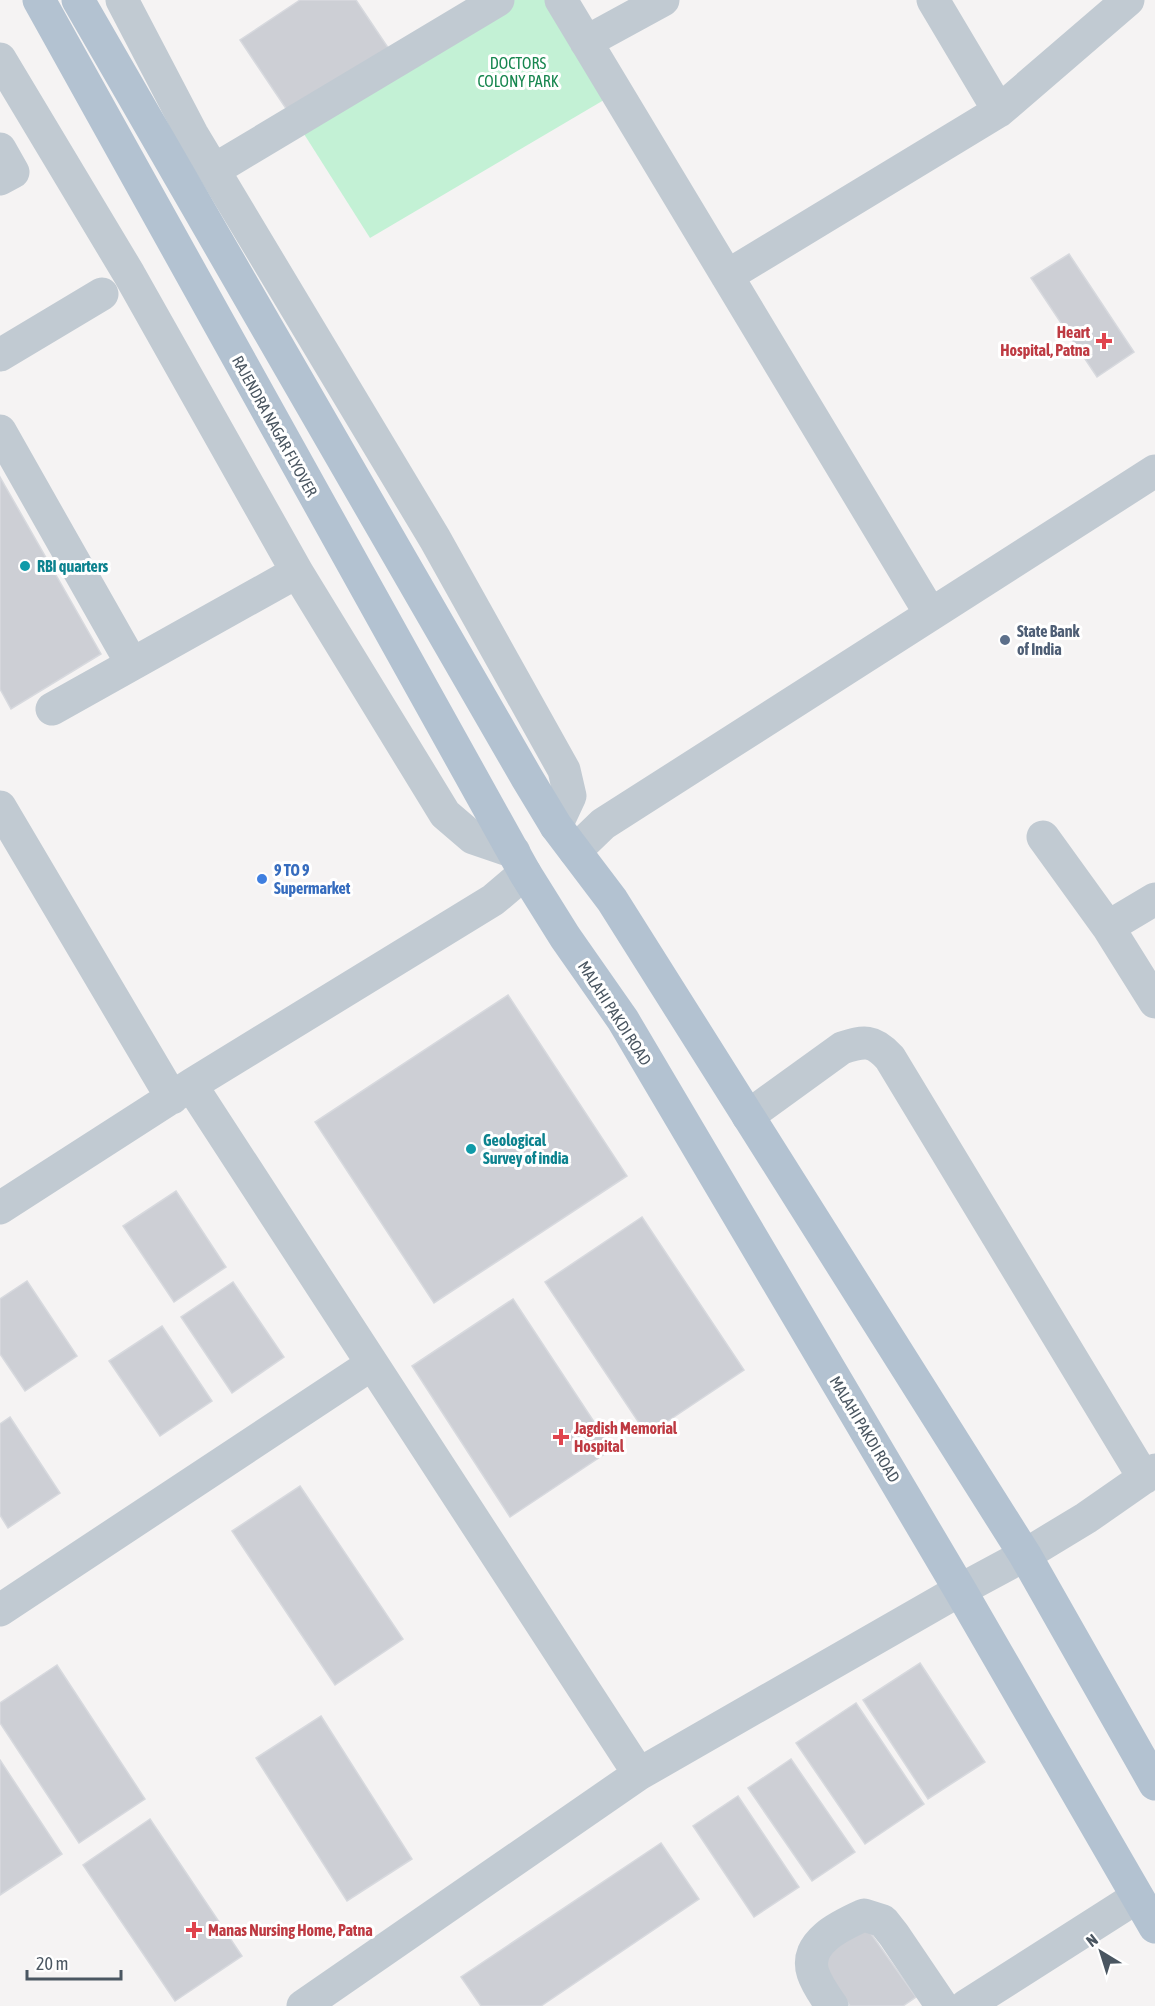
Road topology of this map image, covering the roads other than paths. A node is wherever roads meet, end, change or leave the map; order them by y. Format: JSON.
{"nodes":[{"id":1,"x":39,"y":0,"type":"edge"},
{"id":2,"x":78,"y":0,"type":"edge"},
{"id":3,"x":122,"y":0,"type":"edge"},
{"id":4,"x":498,"y":0,"type":"edge"},
{"id":5,"x":561,"y":0,"type":"edge"},
{"id":6,"x":663,"y":0,"type":"edge"},
{"id":7,"x":933,"y":0,"type":"edge"},
{"id":8,"x":1128,"y":0,"type":"edge"},
{"id":9,"x":586,"y":42,"type":"junction"},
{"id":10,"x":0,"y":59,"type":"edge"},
{"id":11,"x":999,"y":111,"type":"junction"},
{"id":12,"x":0,"y":149,"type":"edge"},
{"id":13,"x":214,"y":170,"type":"junction"},
{"id":14,"x":0,"y":180,"type":"edge"},
{"id":15,"x":727,"y":276,"type":"junction"},
{"id":16,"x":102,"y":294,"type":"dead end"},
{"id":17,"x":0,"y":355,"type":"edge"},
{"id":18,"x":0,"y":431,"type":"edge"},
{"id":19,"x":1155,"y":471,"type":"edge"},
{"id":20,"x":297,"y":572,"type":"junction"},
{"id":21,"x":930,"y":614,"type":"junction"},
{"id":22,"x":132,"y":664,"type":"junction"},
{"id":23,"x":52,"y":710,"type":"dead end"},
{"id":24,"x":0,"y":807,"type":"edge"},
{"id":25,"x":1043,"y":837,"type":"dead end"},
{"id":26,"x":566,"y":838,"type":"junction"},
{"id":27,"x":519,"y":862,"type":"junction"},
{"id":28,"x":1155,"y":899,"type":"edge"},
{"id":29,"x":1108,"y":927,"type":"junction"},
{"id":30,"x":1155,"y":1002,"type":"edge"},
{"id":31,"x":182,"y":1091,"type":"junction"},
{"id":32,"x":748,"y":1116,"type":"junction"},
{"id":33,"x":0,"y":1208,"type":"edge"},
{"id":34,"x":372,"y":1364,"type":"junction"},
{"id":35,"x":1150,"y":1474,"type":"edge"},
{"id":36,"x":1025,"y":1555,"type":"junction"},
{"id":37,"x":960,"y":1590,"type":"junction"},
{"id":38,"x":0,"y":1610,"type":"edge"},
{"id":39,"x":639,"y":1774,"type":"junction"},
{"id":40,"x":1155,"y":1784,"type":"edge"},
{"id":41,"x":1137,"y":1897,"type":"junction"},
{"id":42,"x":1155,"y":1927,"type":"edge"},
{"id":43,"x":303,"y":2006,"type":"edge"},
{"id":44,"x":832,"y":2006,"type":"edge"},
{"id":45,"x":942,"y":2006,"type":"edge"},
{"id":46,"x":966,"y":2006,"type":"edge"}],
"edges":[{"from":1,"to":27,"type":"main road","name":"RAJENDRA NAGAR FLYOVER"},
{"from":2,"to":26,"type":"main road"},
{"from":3,"to":13,"type":"street"},
{"from":4,"to":13,"type":"street"},
{"from":5,"to":9,"type":"street"},
{"from":6,"to":9,"type":"street"},
{"from":7,"to":11,"type":"street"},
{"from":8,"to":11,"type":"street"},
{"from":9,"to":15,"type":"street"},
{"from":10,"to":20,"type":"street"},
{"from":11,"to":15,"type":"street"},
{"from":12,"to":14,"type":"street"},
{"from":13,"to":26,"type":"street"},
{"from":15,"to":21,"type":"street"},
{"from":16,"to":17,"type":"street"},
{"from":18,"to":22,"type":"street"},
{"from":19,"to":21,"type":"street"},
{"from":20,"to":22,"type":"street"},
{"from":20,"to":27,"type":"street"},
{"from":21,"to":26,"type":"street"},
{"from":22,"to":23,"type":"street"},
{"from":24,"to":31,"type":"street"},
{"from":25,"to":29,"type":"street"},
{"from":26,"to":32,"type":"main road"},
{"from":27,"to":31,"type":"street"},
{"from":27,"to":37,"type":"main road","name":"MALAHI PAKDI ROAD"},
{"from":28,"to":29,"type":"street"},
{"from":29,"to":30,"type":"street"},
{"from":31,"to":33,"type":"street"},
{"from":31,"to":34,"type":"street"},
{"from":32,"to":35,"type":"street"},
{"from":32,"to":36,"type":"main road"},
{"from":34,"to":38,"type":"street"},
{"from":34,"to":39,"type":"street"},
{"from":35,"to":36,"type":"street"},
{"from":36,"to":37,"type":"street"},
{"from":36,"to":40,"type":"main road"},
{"from":37,"to":39,"type":"street"},
{"from":37,"to":41,"type":"main road","name":"MALAHI PAKDI ROAD"},
{"from":39,"to":43,"type":"street"},
{"from":41,"to":42,"type":"main road","name":"MALAHI PAKDI ROAD"},
{"from":41,"to":46,"type":"street"},
{"from":44,"to":45,"type":"street"}]}
